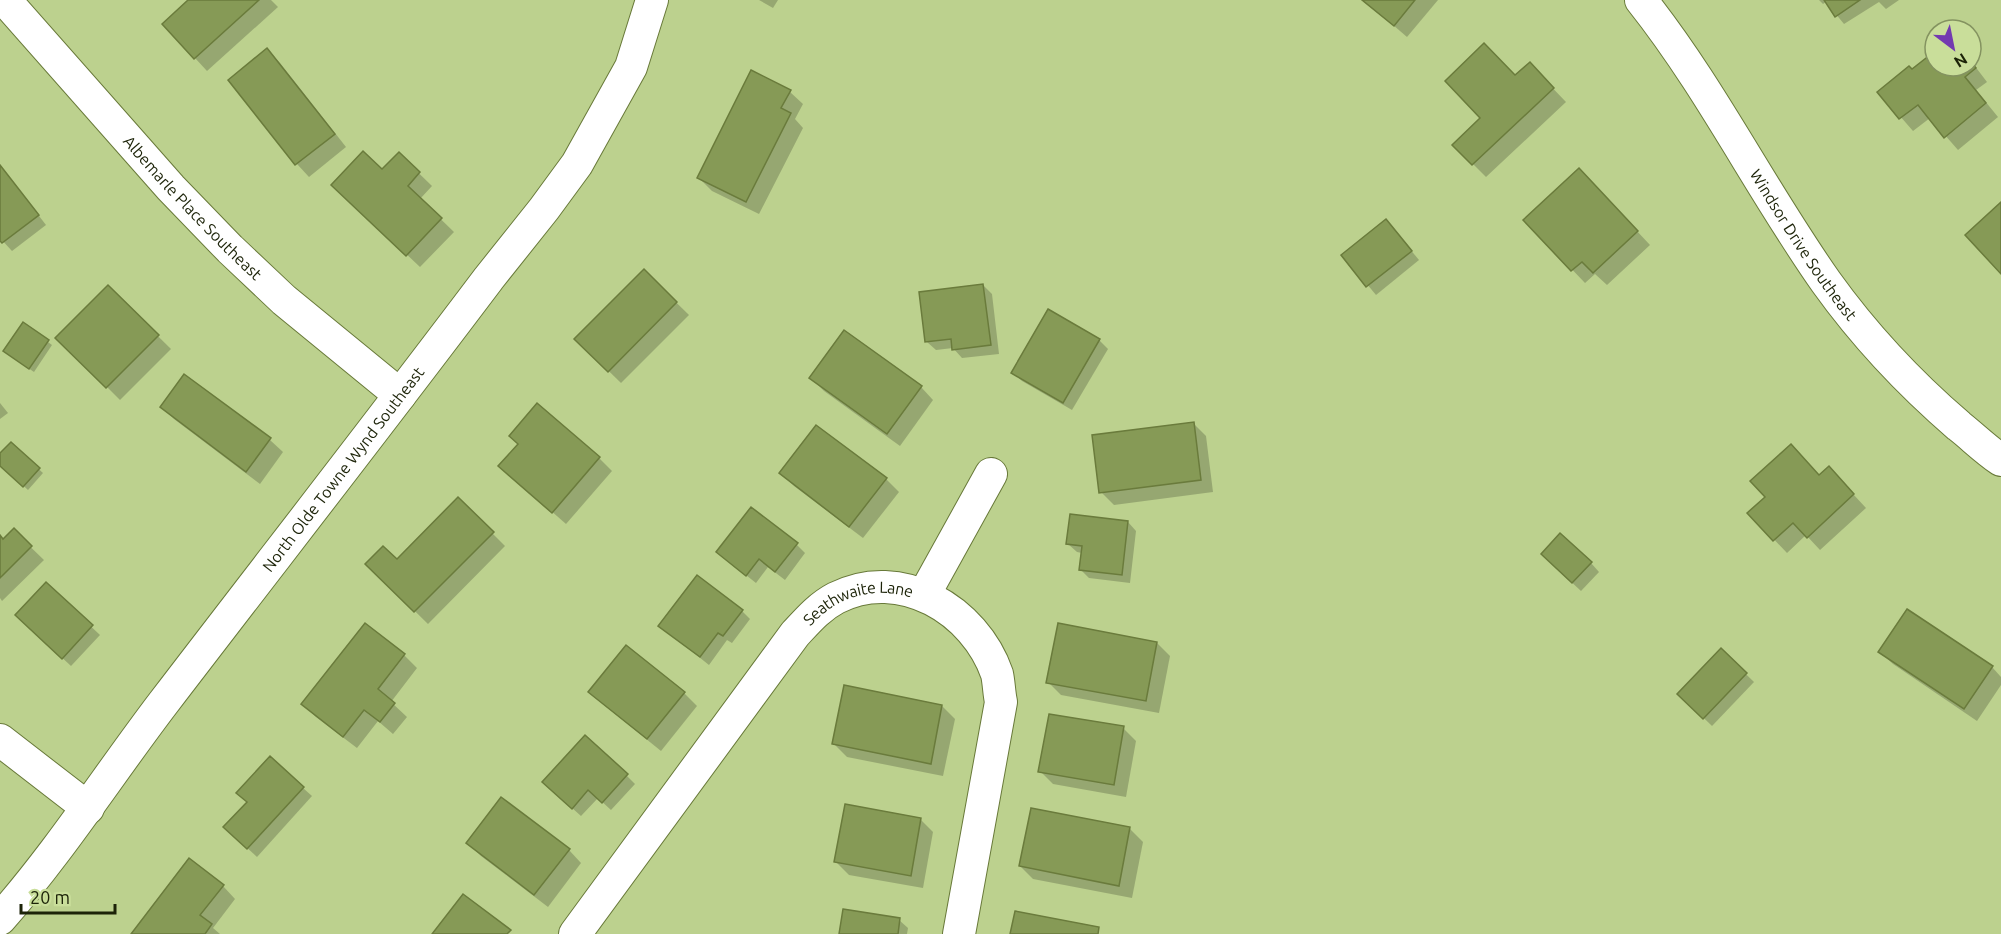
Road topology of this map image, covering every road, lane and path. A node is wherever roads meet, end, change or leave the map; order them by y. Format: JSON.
{"nodes":[{"id":1,"x":5,"y":0,"type":"edge"},
{"id":2,"x":652,"y":0,"type":"edge"},
{"id":3,"x":1641,"y":0,"type":"edge"},
{"id":4,"x":400,"y":395,"type":"junction"},
{"id":5,"x":2001,"y":460,"type":"edge"},
{"id":6,"x":992,"y":474,"type":"dead end"},
{"id":7,"x":924,"y":595,"type":"junction"},
{"id":8,"x":0,"y":740,"type":"edge"},
{"id":9,"x":88,"y":808,"type":"junction"},
{"id":10,"x":0,"y":919,"type":"edge"},
{"id":11,"x":575,"y":934,"type":"edge"},
{"id":12,"x":959,"y":934,"type":"edge"}],
"edges":[{"from":1,"to":4,"type":"street","name":"Albemarle Place Southeast"},
{"from":2,"to":4,"type":"street","name":"North Olde Towne Wynd Southeast"},
{"from":3,"to":5,"type":"street","name":"Windsor Drive Southeast"},
{"from":4,"to":9,"type":"street","name":"North Olde Towne Wynd Southeast"},
{"from":6,"to":7,"type":"street"},
{"from":7,"to":11,"type":"street","name":"Seathwaite Lane"},
{"from":7,"to":12,"type":"street","name":"Seathwaite Lane"},
{"from":8,"to":9,"type":"street"},
{"from":9,"to":10,"type":"street","name":"North Olde Towne Wynd Southeast"}]}
